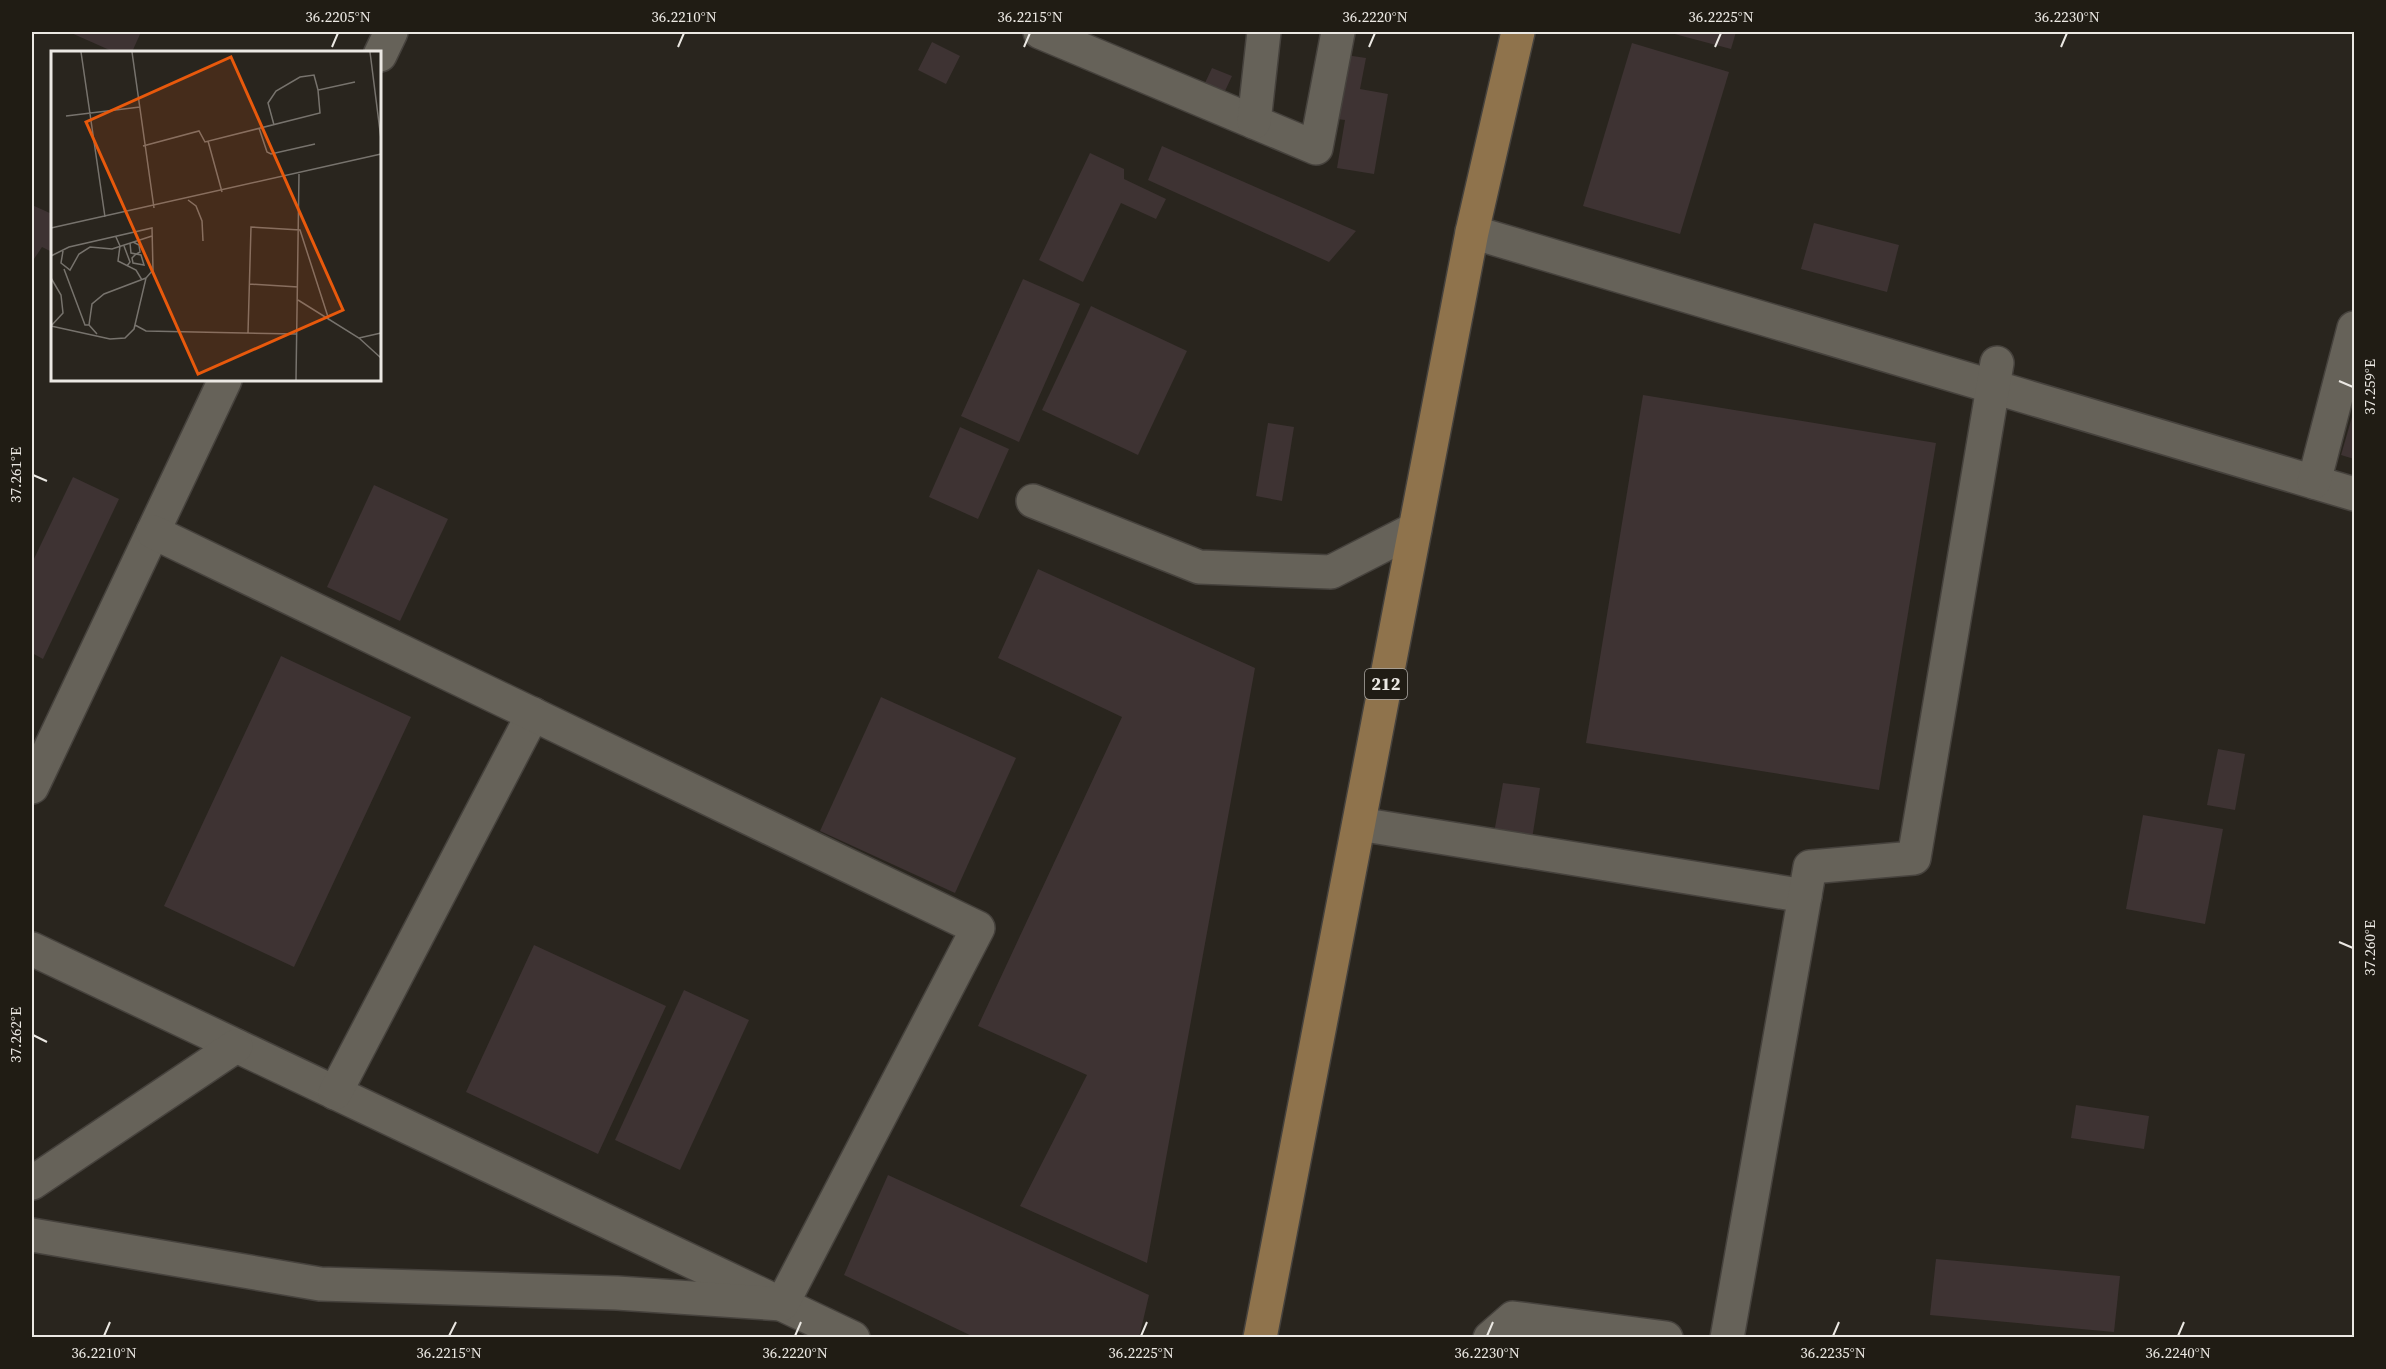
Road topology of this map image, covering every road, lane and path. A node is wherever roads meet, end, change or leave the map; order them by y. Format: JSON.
{"nodes":[{"id":1,"x":391,"y":32,"type":"edge"},
{"id":2,"x":1040,"y":32,"type":"edge"},
{"id":3,"x":1264,"y":32,"type":"edge"},
{"id":4,"x":1338,"y":32,"type":"edge"},
{"id":5,"x":1518,"y":32,"type":"edge"},
{"id":6,"x":381,"y":53,"type":"edge"},
{"id":7,"x":1254,"y":122,"type":"junction"},
{"id":8,"x":1472,"y":232,"type":"junction"},
{"id":9,"x":2355,"y":328,"type":"edge"},
{"id":10,"x":1995,"y":375,"type":"junction"},
{"id":11,"x":225,"y":381,"type":"edge"},
{"id":12,"x":2314,"y":482,"type":"junction"},
{"id":13,"x":2355,"y":494,"type":"edge"},
{"id":14,"x":1033,"y":501,"type":"dead end"},
{"id":15,"x":1415,"y":529,"type":"junction"},
{"id":16,"x":153,"y":532,"type":"junction"},
{"id":17,"x":533,"y":714,"type":"junction"},
{"id":18,"x":32,"y":787,"type":"edge"},
{"id":19,"x":1359,"y":824,"type":"junction"},
{"id":20,"x":1805,"y":896,"type":"junction"},
{"id":21,"x":32,"y":949,"type":"edge"},
{"id":22,"x":236,"y":1046,"type":"junction"},
{"id":23,"x":335,"y":1093,"type":"junction"},
{"id":24,"x":32,"y":1183,"type":"edge"},
{"id":25,"x":32,"y":1235,"type":"edge"},
{"id":26,"x":782,"y":1304,"type":"junction"},
{"id":27,"x":853,"y":1338,"type":"edge"},
{"id":28,"x":1260,"y":1338,"type":"edge"},
{"id":29,"x":1490,"y":1338,"type":"edge"},
{"id":30,"x":1666,"y":1338,"type":"edge"},
{"id":31,"x":1728,"y":1338,"type":"edge"}],
"edges":[{"from":1,"to":6,"type":"street"},
{"from":2,"to":7,"type":"street"},
{"from":3,"to":7,"type":"street"},
{"from":4,"to":7,"type":"street"},
{"from":5,"to":8,"type":"main road","number":"212"},
{"from":8,"to":10,"type":"street"},
{"from":8,"to":15,"type":"main road","number":"212"},
{"from":9,"to":12,"type":"street"},
{"from":10,"to":12,"type":"street"},
{"from":10,"to":20,"type":"street"},
{"from":11,"to":16,"type":"street"},
{"from":12,"to":13,"type":"street"},
{"from":14,"to":15,"type":"street"},
{"from":15,"to":19,"type":"main road","number":"212"},
{"from":16,"to":17,"type":"street"},
{"from":16,"to":18,"type":"street"},
{"from":17,"to":23,"type":"street"},
{"from":17,"to":26,"type":"street"},
{"from":19,"to":20,"type":"street"},
{"from":19,"to":28,"type":"main road","number":"212"},
{"from":20,"to":31,"type":"street"},
{"from":21,"to":22,"type":"street"},
{"from":22,"to":23,"type":"street"},
{"from":22,"to":24,"type":"street"},
{"from":23,"to":26,"type":"street"},
{"from":25,"to":26,"type":"street"},
{"from":26,"to":27,"type":"street"},
{"from":29,"to":30,"type":"street"}]}
